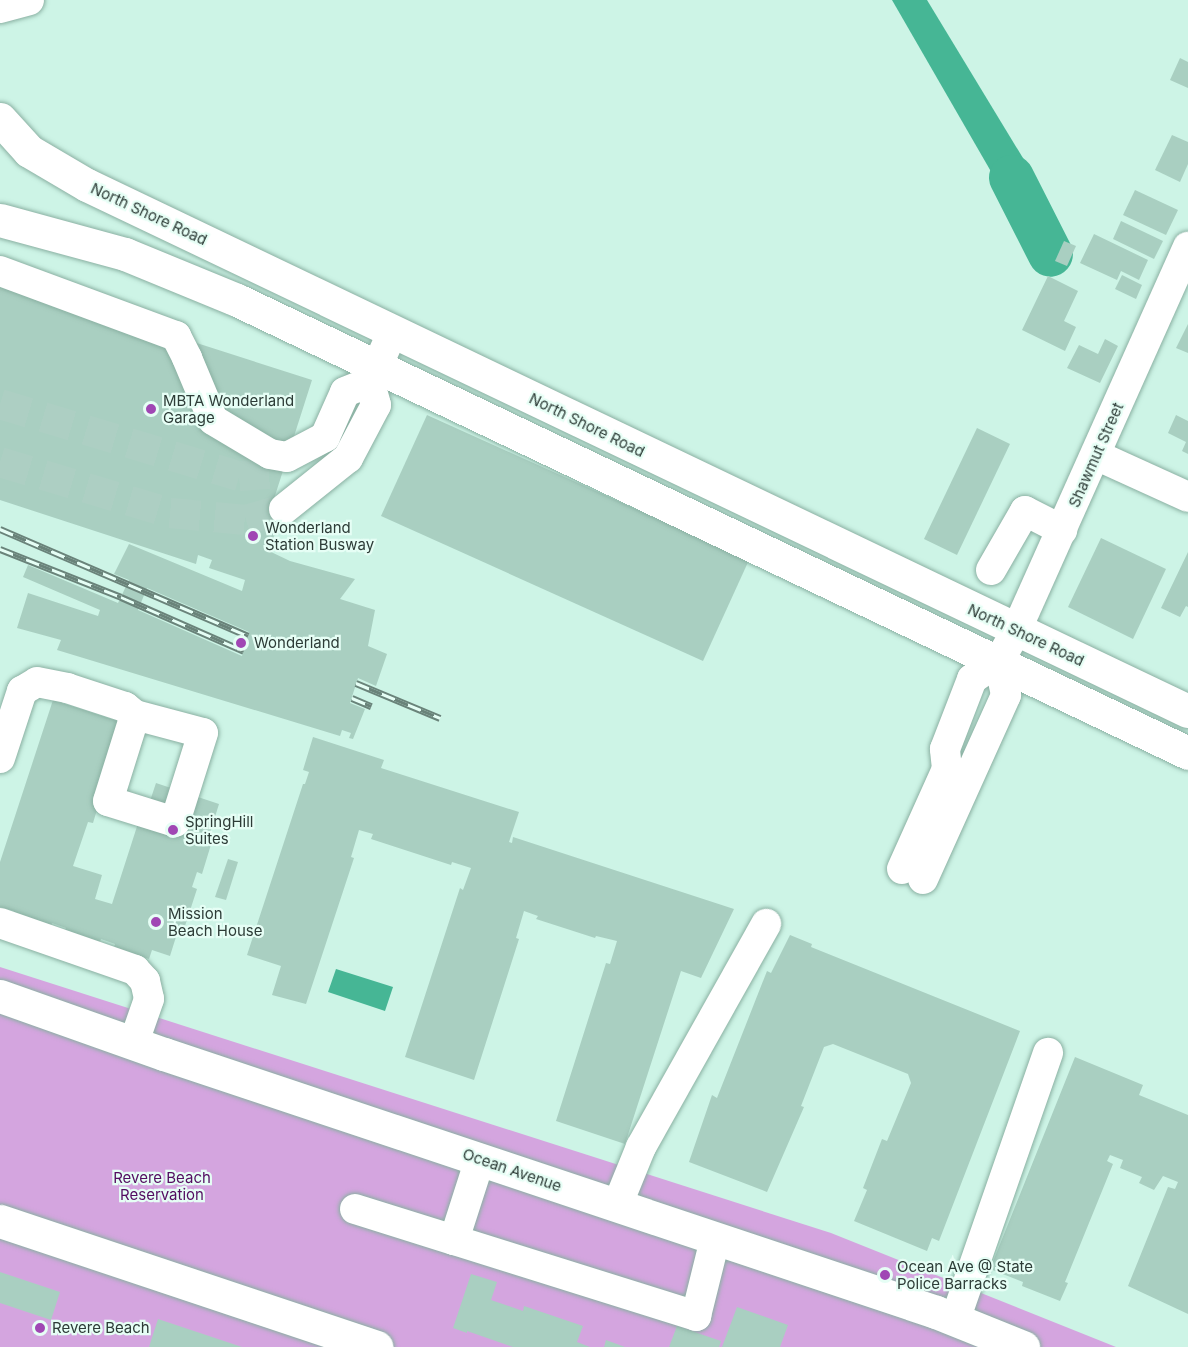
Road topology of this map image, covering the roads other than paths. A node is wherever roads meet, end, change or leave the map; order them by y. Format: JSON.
{"nodes":[{"id":1,"x":29,"y":0,"type":"edge"},
{"id":2,"x":0,"y":8,"type":"edge"},
{"id":3,"x":0,"y":119,"type":"edge"},
{"id":4,"x":0,"y":220,"type":"edge"},
{"id":5,"x":1188,"y":247,"type":"edge"},
{"id":6,"x":0,"y":271,"type":"edge"},
{"id":7,"x":393,"y":331,"type":"junction"},
{"id":8,"x":373,"y":374,"type":"junction"},
{"id":9,"x":1096,"y":455,"type":"junction"},
{"id":10,"x":348,"y":458,"type":"junction"},
{"id":11,"x":282,"y":473,"type":"tunnel mouth"},
{"id":12,"x":1188,"y":497,"type":"edge"},
{"id":13,"x":284,"y":509,"type":"tunnel mouth"},
{"id":14,"x":1062,"y":530,"type":"junction"},
{"id":15,"x":991,"y":570,"type":"dead end"},
{"id":16,"x":1016,"y":631,"type":"junction"},
{"id":17,"x":999,"y":661,"type":"junction"},
{"id":18,"x":1188,"y":711,"type":"edge"},
{"id":19,"x":135,"y":715,"type":"dead end"},
{"id":20,"x":945,"y":749,"type":"junction"},
{"id":21,"x":1188,"y":753,"type":"edge"},
{"id":22,"x":0,"y":758,"type":"edge"},
{"id":23,"x":913,"y":798,"type":"dead end"},
{"id":24,"x":0,"y":923,"type":"edge"},
{"id":25,"x":766,"y":924,"type":"dead end"},
{"id":26,"x":0,"y":996,"type":"edge"},
{"id":27,"x":134,"y":1042,"type":"junction"},
{"id":28,"x":1048,"y":1053,"type":"dead end"},
{"id":29,"x":480,"y":1159,"type":"junction"},
{"id":30,"x":616,"y":1206,"type":"junction"},
{"id":31,"x":355,"y":1209,"type":"dead end"},
{"id":32,"x":0,"y":1221,"type":"edge"},
{"id":33,"x":715,"y":1239,"type":"junction"},
{"id":34,"x":454,"y":1240,"type":"junction"},
{"id":35,"x":955,"y":1320,"type":"junction"},
{"id":36,"x":376,"y":1347,"type":"edge"},
{"id":37,"x":1023,"y":1347,"type":"edge"}],
"edges":[{"from":1,"to":2,"type":"street"},
{"from":3,"to":7,"type":"main road","name":"North Shore Road"},
{"from":4,"to":8,"type":"main road"},
{"from":5,"to":9,"type":"street","name":"Shawmut Street"},
{"from":6,"to":8,"type":"street"},
{"from":7,"to":8,"type":"street"},
{"from":7,"to":16,"type":"main road","name":"North Shore Road"},
{"from":8,"to":10,"type":"street"},
{"from":8,"to":17,"type":"main road"},
{"from":9,"to":12,"type":"street"},
{"from":9,"to":14,"type":"street","name":"Shawmut Street"},
{"from":10,"to":11,"type":"street"},
{"from":10,"to":13,"type":"street"},
{"from":14,"to":15,"type":"street"},
{"from":14,"to":16,"type":"street","name":"Shawmut Street"},
{"from":16,"to":17,"type":"street","name":"Shawmut Street"},
{"from":16,"to":18,"type":"main road","name":"North Shore Road"},
{"from":17,"to":20,"type":"street"},
{"from":17,"to":20,"type":"street"},
{"from":17,"to":21,"type":"main road"},
{"from":19,"to":22,"type":"street"},
{"from":20,"to":23,"type":"street"},
{"from":24,"to":27,"type":"street"},
{"from":25,"to":30,"type":"street"},
{"from":26,"to":27,"type":"main road","name":"Ocean Avenue"},
{"from":27,"to":29,"type":"main road","name":"Ocean Avenue"},
{"from":28,"to":35,"type":"street"},
{"from":29,"to":30,"type":"main road","name":"Ocean Avenue"},
{"from":29,"to":34,"type":"street"},
{"from":30,"to":33,"type":"main road","name":"Ocean Avenue"},
{"from":31,"to":34,"type":"street"},
{"from":32,"to":36,"type":"main road"},
{"from":33,"to":34,"type":"street"},
{"from":33,"to":35,"type":"main road","name":"Ocean Avenue"},
{"from":35,"to":37,"type":"main road","name":"Ocean Avenue"}]}
